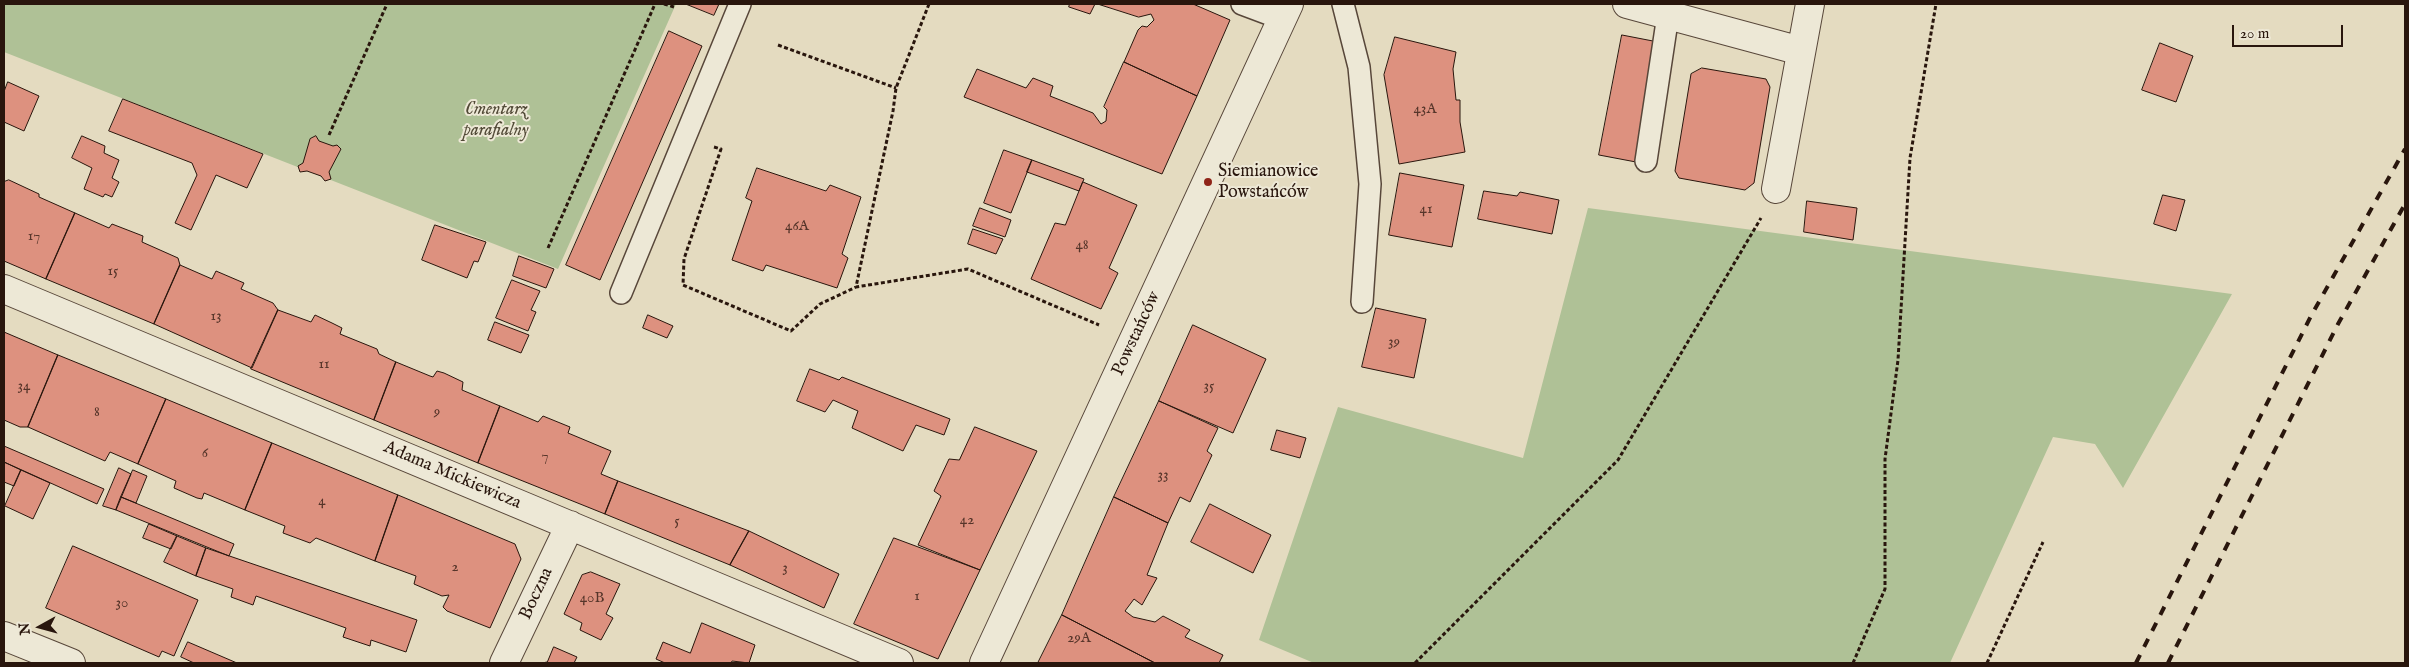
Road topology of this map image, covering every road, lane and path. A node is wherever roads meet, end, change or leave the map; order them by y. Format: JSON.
{"nodes":[{"id":1,"x":387,"y":4,"type":"edge"},
{"id":2,"x":655,"y":4,"type":"edge"},
{"id":3,"x":664,"y":4,"type":"edge"},
{"id":4,"x":740,"y":4,"type":"edge"},
{"id":5,"x":928,"y":4,"type":"edge"},
{"id":6,"x":1242,"y":4,"type":"edge"},
{"id":7,"x":1343,"y":4,"type":"edge"},
{"id":8,"x":1627,"y":4,"type":"edge"},
{"id":9,"x":1810,"y":4,"type":"edge"},
{"id":10,"x":1936,"y":4,"type":"edge"},
{"id":11,"x":674,"y":8,"type":"dead end"},
{"id":12,"x":1286,"y":11,"type":"edge"},
{"id":13,"x":1668,"y":15,"type":"junction"},
{"id":14,"x":778,"y":45,"type":"dead end"},
{"id":15,"x":1801,"y":51,"type":"junction"},
{"id":16,"x":896,"y":88,"type":"junction"},
{"id":17,"x":329,"y":135,"type":"dead end"},
{"id":18,"x":684,"y":139,"type":"junction"},
{"id":19,"x":1646,"y":161,"type":"dead end"},
{"id":20,"x":1776,"y":189,"type":"joint"},
{"id":21,"x":548,"y":248,"type":"dead end"},
{"id":22,"x":856,"y":287,"type":"junction"},
{"id":23,"x":4,"y":289,"type":"edge"},
{"id":24,"x":621,"y":293,"type":"dead end"},
{"id":25,"x":1362,"y":302,"type":"dead end"},
{"id":26,"x":1100,"y":325,"type":"dead end"},
{"id":27,"x":570,"y":525,"type":"junction"},
{"id":28,"x":2043,"y":542,"type":"dead end"},
{"id":29,"x":4,"y":636,"type":"edge"},
{"id":30,"x":71,"y":663,"type":"edge"},
{"id":31,"x":504,"y":663,"type":"edge"},
{"id":32,"x":900,"y":663,"type":"edge"},
{"id":33,"x":984,"y":663,"type":"edge"},
{"id":34,"x":1415,"y":663,"type":"edge"},
{"id":35,"x":1853,"y":663,"type":"edge"},
{"id":36,"x":1987,"y":663,"type":"edge"}],
"edges":[{"from":1,"to":17,"type":"path"},
{"from":2,"to":21,"type":"path"},
{"from":3,"to":11,"type":"path"},
{"from":4,"to":18,"type":"lane"},
{"from":5,"to":16,"type":"path"},
{"from":6,"to":12,"type":"lane"},
{"from":7,"to":25,"type":"lane"},
{"from":8,"to":13,"type":"street"},
{"from":9,"to":15,"type":"street"},
{"from":10,"to":35,"type":"path"},
{"from":12,"to":33,"type":"street","name":"Powstańców"},
{"from":13,"to":15,"type":"street"},
{"from":13,"to":19,"type":"lane"},
{"from":14,"to":16,"type":"path"},
{"from":15,"to":20,"type":"street"},
{"from":16,"to":22,"type":"path"},
{"from":18,"to":22,"type":"path"},
{"from":18,"to":24,"type":"lane"},
{"from":20,"to":34,"type":"path"},
{"from":22,"to":26,"type":"path"},
{"from":23,"to":27,"type":"street","name":"Adama Mickiewicza"},
{"from":27,"to":31,"type":"street","name":"Boczna"},
{"from":27,"to":32,"type":"street","name":"Adama Mickiewicza"},
{"from":28,"to":36,"type":"path"},
{"from":29,"to":30,"type":"street"}]}
